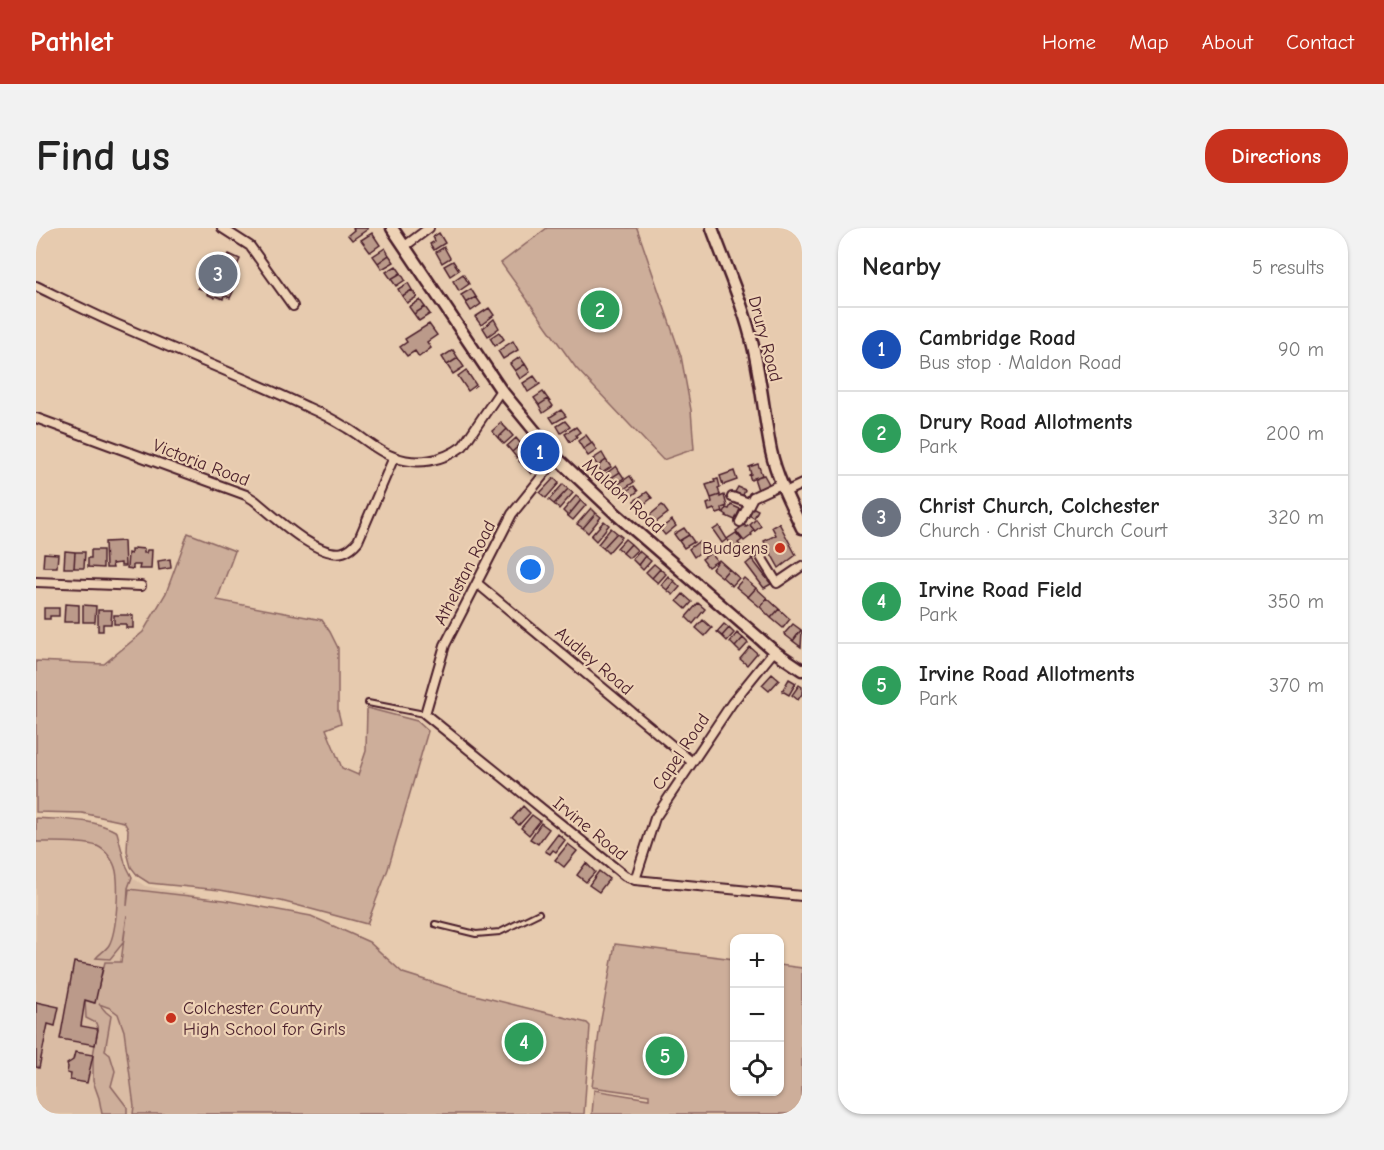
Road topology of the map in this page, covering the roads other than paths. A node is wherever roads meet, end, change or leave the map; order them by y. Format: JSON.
{"nodes":[{"id":1,"x":222,"y":228,"type":"edge"},
{"id":2,"x":392,"y":228,"type":"edge"},
{"id":3,"x":429,"y":228,"type":"edge"},
{"id":4,"x":712,"y":228,"type":"edge"},
{"id":5,"x":405,"y":246,"type":"junction"},
{"id":6,"x":36,"y":286,"type":"edge"},
{"id":7,"x":293,"y":306,"type":"dead end"},
{"id":8,"x":501,"y":390,"type":"junction"},
{"id":9,"x":36,"y":418,"type":"edge"},
{"id":10,"x":394,"y":457,"type":"junction"},
{"id":11,"x":557,"y":458,"type":"junction"},
{"id":12,"x":802,"y":484,"type":"edge"},
{"id":13,"x":783,"y":488,"type":"junction"},
{"id":14,"x":732,"y":497,"type":"dead end"},
{"id":15,"x":749,"y":503,"type":"junction"},
{"id":16,"x":740,"y":522,"type":"dead end"},
{"id":17,"x":802,"y":528,"type":"edge"},
{"id":18,"x":761,"y":557,"type":"dead end"},
{"id":19,"x":802,"y":566,"type":"edge"},
{"id":20,"x":36,"y":582,"type":"edge"},
{"id":21,"x":478,"y":584,"type":"junction"},
{"id":22,"x":141,"y":585,"type":"dead end"},
{"id":23,"x":774,"y":651,"type":"junction"},
{"id":24,"x":802,"y":670,"type":"edge"},
{"id":25,"x":368,"y":703,"type":"dead end"},
{"id":26,"x":425,"y":714,"type":"junction"},
{"id":27,"x":692,"y":762,"type":"junction"},
{"id":28,"x":634,"y":880,"type":"junction"},
{"id":29,"x":802,"y":896,"type":"edge"},
{"id":30,"x":539,"y":913,"type":"dead end"},
{"id":31,"x":435,"y":924,"type":"dead end"}],
"edges":[{"from":1,"to":7,"type":"street"},
{"from":2,"to":5,"type":"main road","name":"Maldon Road"},
{"from":3,"to":5,"type":"street"},
{"from":4,"to":13,"type":"main road","name":"Drury Road"},
{"from":5,"to":8,"type":"main road","name":"Maldon Road"},
{"from":6,"to":10,"type":"street"},
{"from":8,"to":10,"type":"street"},
{"from":8,"to":11,"type":"main road","name":"Maldon Road"},
{"from":9,"to":10,"type":"street","name":"Victoria Road"},
{"from":11,"to":21,"type":"street","name":"Athelstan Road"},
{"from":11,"to":23,"type":"main road","name":"Maldon Road"},
{"from":12,"to":13,"type":"street"},
{"from":13,"to":15,"type":"street"},
{"from":13,"to":17,"type":"main road","name":"Drury Road"},
{"from":14,"to":15,"type":"street"},
{"from":15,"to":16,"type":"street"},
{"from":18,"to":19,"type":"street"},
{"from":20,"to":22,"type":"street"},
{"from":21,"to":26,"type":"street","name":"Athelstan Road"},
{"from":21,"to":27,"type":"street","name":"Audley Road"},
{"from":23,"to":24,"type":"main road","name":"Maldon Road"},
{"from":23,"to":27,"type":"street","name":"Capel Road"},
{"from":25,"to":26,"type":"lane"},
{"from":26,"to":28,"type":"street","name":"Irvine Road"},
{"from":27,"to":28,"type":"street","name":"Capel Road"},
{"from":28,"to":29,"type":"street","name":"Irvine Road"},
{"from":30,"to":31,"type":"lane"}]}
